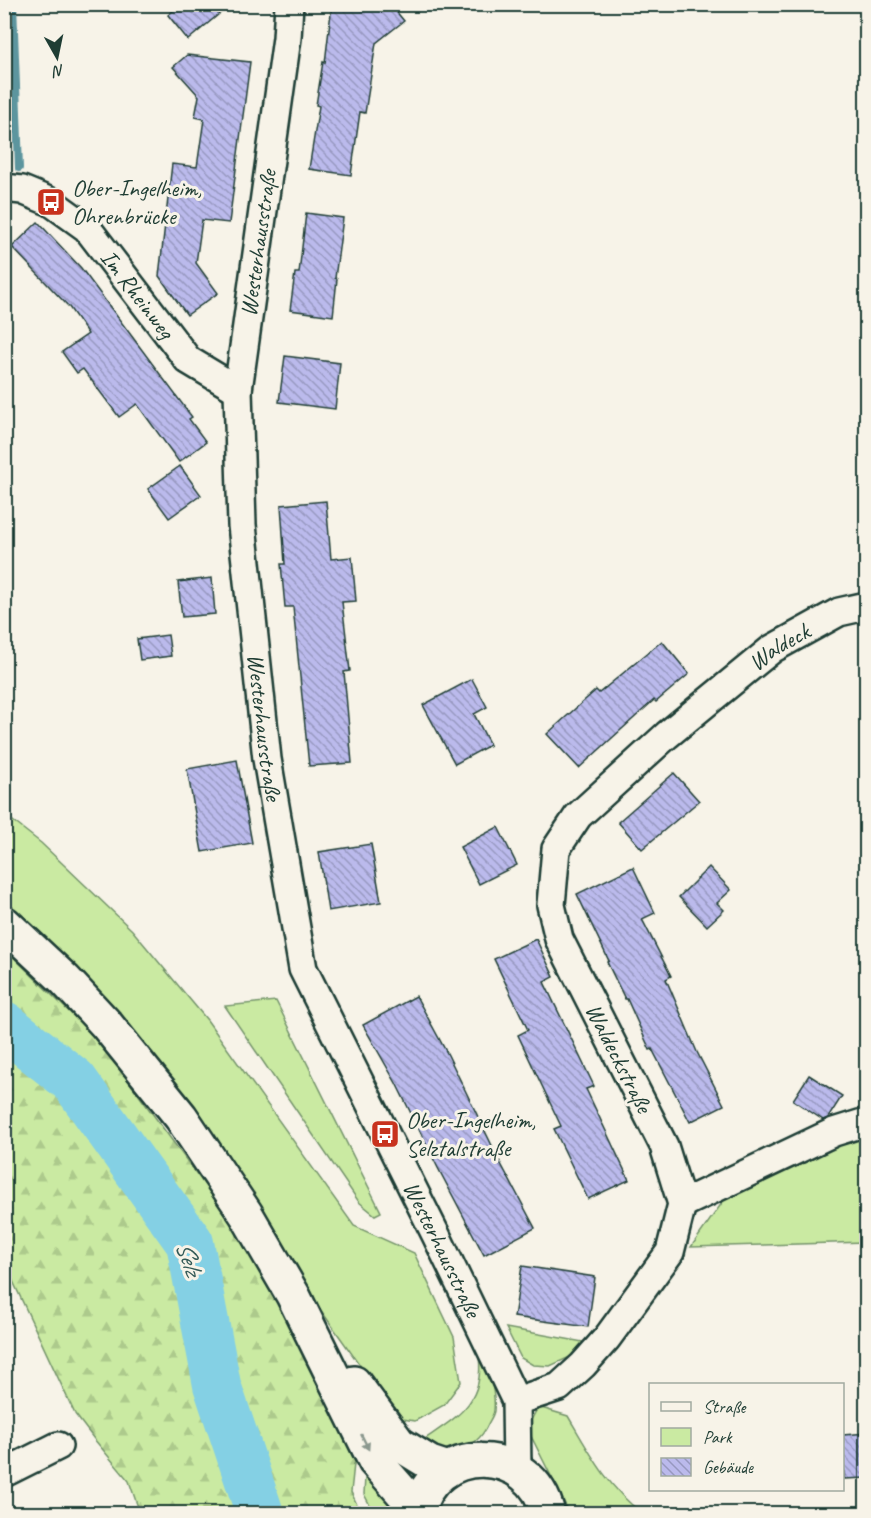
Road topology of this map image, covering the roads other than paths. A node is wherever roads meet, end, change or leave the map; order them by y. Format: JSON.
{"nodes":[{"id":1,"x":289,"y":4,"type":"edge"},
{"id":2,"x":4,"y":188,"type":"edge"},
{"id":3,"x":238,"y":390,"type":"junction"},
{"id":4,"x":867,"y":606,"type":"edge"},
{"id":5,"x":701,"y":706,"type":"joint"},
{"id":6,"x":4,"y":923,"type":"edge"},
{"id":7,"x":867,"y":1122,"type":"edge"},
{"id":8,"x":682,"y":1204,"type":"junction"},
{"id":9,"x":293,"y":1295,"type":"junction"},
{"id":10,"x":516,"y":1401,"type":"junction"},
{"id":11,"x":58,"y":1446,"type":"dead end"},
{"id":12,"x":504,"y":1464,"type":"junction"},
{"id":13,"x":448,"y":1469,"type":"junction"},
{"id":14,"x":4,"y":1473,"type":"edge"},
{"id":15,"x":418,"y":1512,"type":"edge"},
{"id":16,"x":548,"y":1514,"type":"edge"}],
"edges":[{"from":1,"to":3,"type":"street","name":"Westerhausstraße"},
{"from":2,"to":3,"type":"street","name":"Im Rheinweg"},
{"from":3,"to":10,"type":"street","name":"Westerhausstraße"},
{"from":4,"to":5,"type":"street","name":"Waldeck"},
{"from":5,"to":8,"type":"street","name":"Waldeckstraße"},
{"from":6,"to":9,"type":"main road"},
{"from":7,"to":8,"type":"street"},
{"from":8,"to":10,"type":"street"},
{"from":9,"to":13,"type":"main road"},
{"from":9,"to":15,"type":"main road","one_way":true},
{"from":10,"to":12,"type":"street"},
{"from":11,"to":14,"type":"street"},
{"from":12,"to":13,"type":"main road"},
{"from":12,"to":16,"type":"main road"},
{"from":13,"to":15,"type":"main road"}]}
